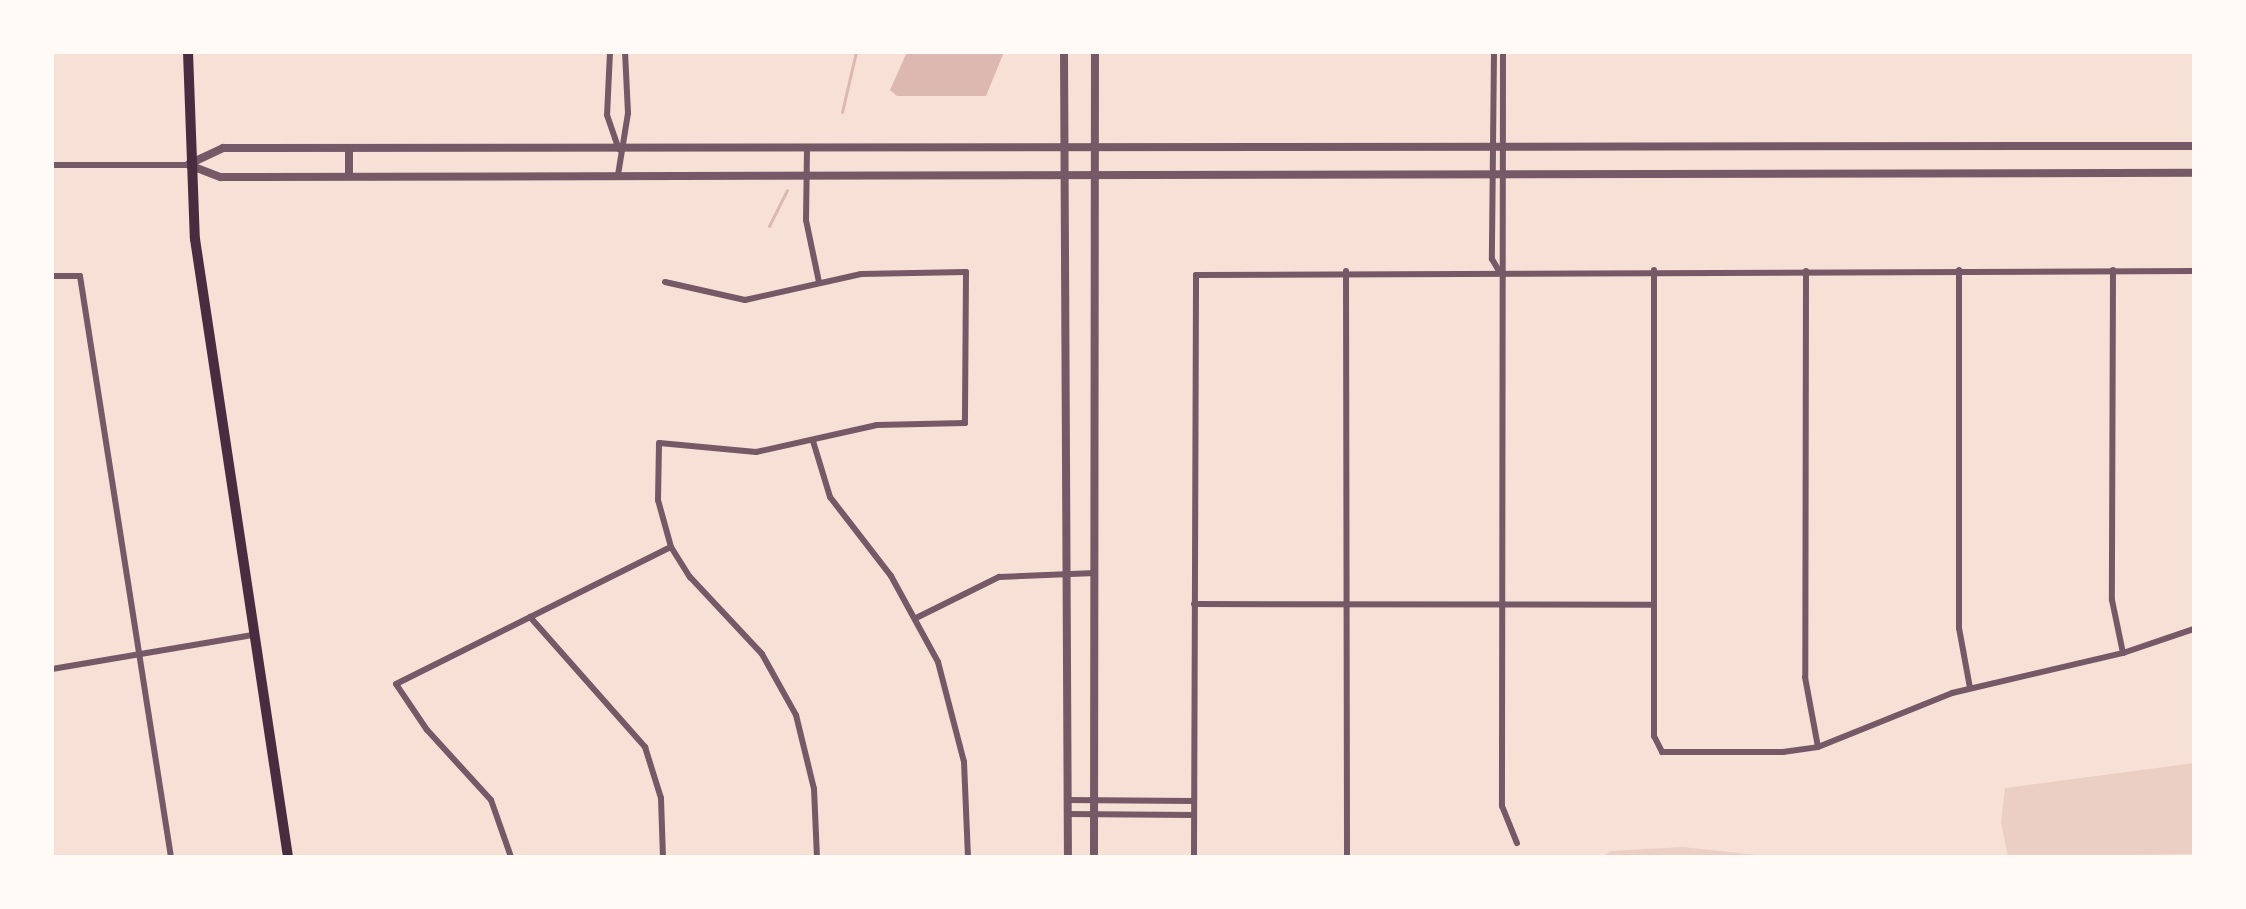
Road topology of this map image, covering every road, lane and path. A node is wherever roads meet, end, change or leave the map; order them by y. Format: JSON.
{"nodes":[{"id":1,"x":188,"y":52,"type":"edge"},
{"id":2,"x":610,"y":52,"type":"edge"},
{"id":3,"x":625,"y":52,"type":"edge"},
{"id":4,"x":1064,"y":52,"type":"edge"},
{"id":5,"x":1095,"y":52,"type":"edge"},
{"id":6,"x":1494,"y":52,"type":"edge"},
{"id":7,"x":1503,"y":52,"type":"edge"},
{"id":8,"x":2194,"y":146,"type":"edge"},
{"id":9,"x":349,"y":148,"type":"junction"},
{"id":10,"x":1491,"y":148,"type":"junction"},
{"id":11,"x":1505,"y":148,"type":"junction"},
{"id":12,"x":619,"y":149,"type":"junction"},
{"id":13,"x":807,"y":149,"type":"junction"},
{"id":14,"x":1065,"y":150,"type":"junction"},
{"id":15,"x":1096,"y":150,"type":"junction"},
{"id":16,"x":52,"y":165,"type":"edge"},
{"id":17,"x":188,"y":165,"type":"junction"},
{"id":18,"x":1491,"y":173,"type":"junction"},
{"id":19,"x":1505,"y":173,"type":"junction"},
{"id":20,"x":2194,"y":173,"type":"edge"},
{"id":21,"x":806,"y":174,"type":"junction"},
{"id":22,"x":618,"y":175,"type":"junction"},
{"id":23,"x":1065,"y":175,"type":"junction"},
{"id":24,"x":1096,"y":175,"type":"junction"},
{"id":25,"x":349,"y":176,"type":"junction"},
{"id":26,"x":1654,"y":270,"type":"junction"},
{"id":27,"x":1959,"y":270,"type":"junction"},
{"id":28,"x":2113,"y":270,"type":"junction"},
{"id":29,"x":1346,"y":271,"type":"junction"},
{"id":30,"x":1499,"y":271,"type":"junction"},
{"id":31,"x":1806,"y":271,"type":"junction"},
{"id":32,"x":2194,"y":271,"type":"edge"},
{"id":33,"x":52,"y":276,"type":"edge"},
{"id":34,"x":665,"y":282,"type":"dead end"},
{"id":35,"x":819,"y":282,"type":"junction"},
{"id":36,"x":813,"y":441,"type":"junction"},
{"id":37,"x":671,"y":547,"type":"junction"},
{"id":38,"x":1066,"y":573,"type":"junction"},
{"id":39,"x":1095,"y":573,"type":"junction"},
{"id":40,"x":1194,"y":604,"type":"junction"},
{"id":41,"x":1346,"y":604,"type":"junction"},
{"id":42,"x":1501,"y":605,"type":"junction"},
{"id":43,"x":1653,"y":605,"type":"junction"},
{"id":44,"x":530,"y":617,"type":"junction"},
{"id":45,"x":916,"y":618,"type":"junction"},
{"id":46,"x":2194,"y":629,"type":"edge"},
{"id":47,"x":254,"y":635,"type":"junction"},
{"id":48,"x":2123,"y":653,"type":"junction"},
{"id":49,"x":140,"y":654,"type":"junction"},
{"id":50,"x":52,"y":669,"type":"edge"},
{"id":51,"x":1970,"y":688,"type":"junction"},
{"id":52,"x":1818,"y":747,"type":"junction"},
{"id":53,"x":1067,"y":800,"type":"junction"},
{"id":54,"x":1094,"y":800,"type":"junction"},
{"id":55,"x":1194,"y":801,"type":"junction"},
{"id":56,"x":1067,"y":814,"type":"junction"},
{"id":57,"x":1094,"y":814,"type":"junction"},
{"id":58,"x":1194,"y":815,"type":"junction"},
{"id":59,"x":1517,"y":843,"type":"dead end"},
{"id":60,"x":171,"y":857,"type":"edge"},
{"id":61,"x":288,"y":857,"type":"edge"},
{"id":62,"x":511,"y":857,"type":"edge"},
{"id":63,"x":663,"y":857,"type":"edge"},
{"id":64,"x":817,"y":857,"type":"edge"},
{"id":65,"x":968,"y":857,"type":"edge"},
{"id":66,"x":1068,"y":857,"type":"edge"},
{"id":67,"x":1094,"y":857,"type":"edge"},
{"id":68,"x":1194,"y":857,"type":"edge"},
{"id":69,"x":1347,"y":857,"type":"edge"}],
"edges":[{"from":1,"to":17,"type":"main road"},
{"from":2,"to":12,"type":"street"},
{"from":3,"to":12,"type":"street"},
{"from":4,"to":14,"type":"street"},
{"from":5,"to":15,"type":"street"},
{"from":6,"to":10,"type":"street"},
{"from":7,"to":11,"type":"street"},
{"from":8,"to":11,"type":"street"},
{"from":9,"to":12,"type":"street"},
{"from":9,"to":17,"type":"street"},
{"from":9,"to":25,"type":"street"},
{"from":10,"to":11,"type":"street"},
{"from":10,"to":15,"type":"street"},
{"from":10,"to":18,"type":"street"},
{"from":11,"to":19,"type":"street"},
{"from":12,"to":13,"type":"street"},
{"from":12,"to":22,"type":"street"},
{"from":13,"to":14,"type":"street"},
{"from":13,"to":21,"type":"street"},
{"from":14,"to":15,"type":"street"},
{"from":14,"to":23,"type":"street"},
{"from":15,"to":24,"type":"street"},
{"from":16,"to":17,"type":"street"},
{"from":17,"to":25,"type":"street"},
{"from":17,"to":47,"type":"main road"},
{"from":18,"to":19,"type":"street"},
{"from":18,"to":24,"type":"street"},
{"from":18,"to":30,"type":"street"},
{"from":19,"to":20,"type":"street"},
{"from":19,"to":30,"type":"street"},
{"from":21,"to":22,"type":"street"},
{"from":21,"to":23,"type":"street"},
{"from":21,"to":35,"type":"street"},
{"from":22,"to":25,"type":"street"},
{"from":23,"to":24,"type":"street"},
{"from":23,"to":38,"type":"street"},
{"from":24,"to":39,"type":"street"},
{"from":26,"to":30,"type":"street"},
{"from":26,"to":31,"type":"street"},
{"from":26,"to":43,"type":"street"},
{"from":27,"to":28,"type":"street"},
{"from":27,"to":31,"type":"street"},
{"from":27,"to":51,"type":"street"},
{"from":28,"to":32,"type":"street"},
{"from":28,"to":48,"type":"street"},
{"from":29,"to":30,"type":"street"},
{"from":29,"to":40,"type":"street"},
{"from":29,"to":41,"type":"street"},
{"from":30,"to":42,"type":"street"},
{"from":31,"to":52,"type":"street"},
{"from":33,"to":49,"type":"street"},
{"from":34,"to":35,"type":"street"},
{"from":35,"to":36,"type":"street"},
{"from":36,"to":37,"type":"street"},
{"from":36,"to":45,"type":"street"},
{"from":37,"to":44,"type":"street"},
{"from":37,"to":64,"type":"street"},
{"from":38,"to":39,"type":"street"},
{"from":38,"to":45,"type":"street"},
{"from":38,"to":53,"type":"street"},
{"from":39,"to":54,"type":"street"},
{"from":40,"to":41,"type":"street"},
{"from":40,"to":55,"type":"street"},
{"from":41,"to":42,"type":"street"},
{"from":41,"to":69,"type":"street"},
{"from":42,"to":43,"type":"street"},
{"from":42,"to":59,"type":"street"},
{"from":43,"to":52,"type":"street"},
{"from":44,"to":62,"type":"street"},
{"from":44,"to":63,"type":"street"},
{"from":45,"to":65,"type":"street"},
{"from":46,"to":48,"type":"street"},
{"from":47,"to":49,"type":"street"},
{"from":47,"to":61,"type":"main road"},
{"from":48,"to":51,"type":"street"},
{"from":49,"to":50,"type":"street"},
{"from":49,"to":60,"type":"street"},
{"from":51,"to":52,"type":"street"},
{"from":53,"to":54,"type":"street"},
{"from":53,"to":56,"type":"street"},
{"from":54,"to":55,"type":"street"},
{"from":54,"to":57,"type":"street"},
{"from":55,"to":58,"type":"street"},
{"from":56,"to":57,"type":"street"},
{"from":56,"to":66,"type":"street"},
{"from":57,"to":58,"type":"street"},
{"from":57,"to":67,"type":"street"},
{"from":58,"to":68,"type":"street"}]}
